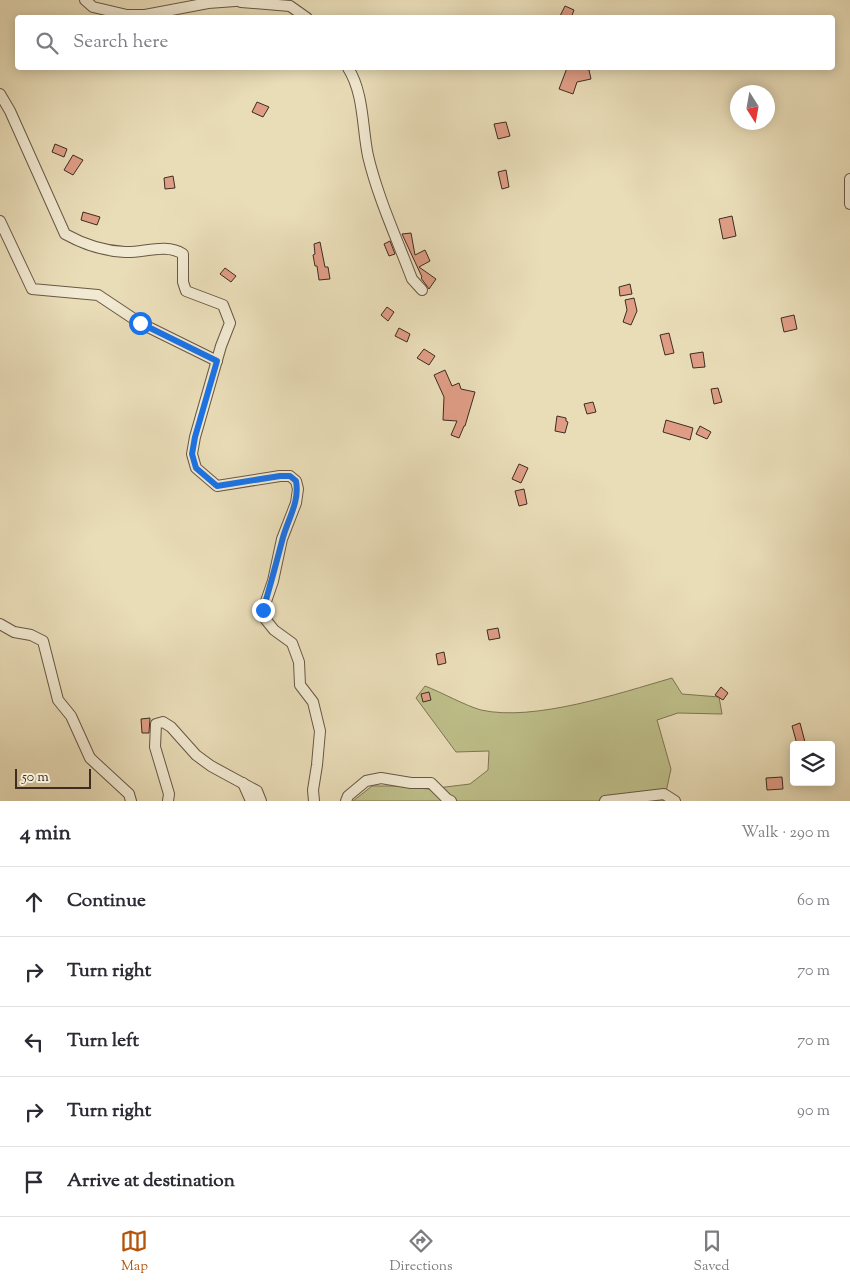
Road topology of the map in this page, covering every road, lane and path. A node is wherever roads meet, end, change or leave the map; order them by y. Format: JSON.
{"nodes":[{"id":1,"x":85,"y":0,"type":"edge"},
{"id":2,"x":249,"y":0,"type":"edge"},
{"id":3,"x":235,"y":2,"type":"junction"},
{"id":4,"x":303,"y":15,"type":"edge"},
{"id":5,"x":349,"y":70,"type":"edge"},
{"id":6,"x":0,"y":94,"type":"edge"},
{"id":7,"x":850,"y":179,"type":"edge"},
{"id":8,"x":850,"y":204,"type":"edge"},
{"id":9,"x":0,"y":221,"type":"edge"},
{"id":10,"x":422,"y":290,"type":"dead end"},
{"id":11,"x":217,"y":361,"type":"junction"},
{"id":12,"x":0,"y":624,"type":"edge"},
{"id":13,"x":243,"y":783,"type":"junction"},
{"id":14,"x":131,"y":801,"type":"edge"},
{"id":15,"x":168,"y":801,"type":"edge"},
{"id":16,"x":251,"y":801,"type":"edge"},
{"id":17,"x":261,"y":801,"type":"edge"},
{"id":18,"x":314,"y":801,"type":"edge"},
{"id":19,"x":346,"y":801,"type":"edge"},
{"id":20,"x":451,"y":801,"type":"edge"},
{"id":21,"x":605,"y":801,"type":"edge"},
{"id":22,"x":675,"y":801,"type":"edge"}],
"edges":[{"from":1,"to":3,"type":"street"},
{"from":2,"to":3,"type":"street"},
{"from":3,"to":4,"type":"street"},
{"from":5,"to":10,"type":"street"},
{"from":6,"to":11,"type":"street"},
{"from":7,"to":8,"type":"street"},
{"from":9,"to":11,"type":"street"},
{"from":11,"to":18,"type":"street"},
{"from":12,"to":14,"type":"street"},
{"from":13,"to":15,"type":"street"},
{"from":13,"to":16,"type":"street"},
{"from":13,"to":17,"type":"street"},
{"from":19,"to":20,"type":"street"},
{"from":21,"to":22,"type":"street"}]}
